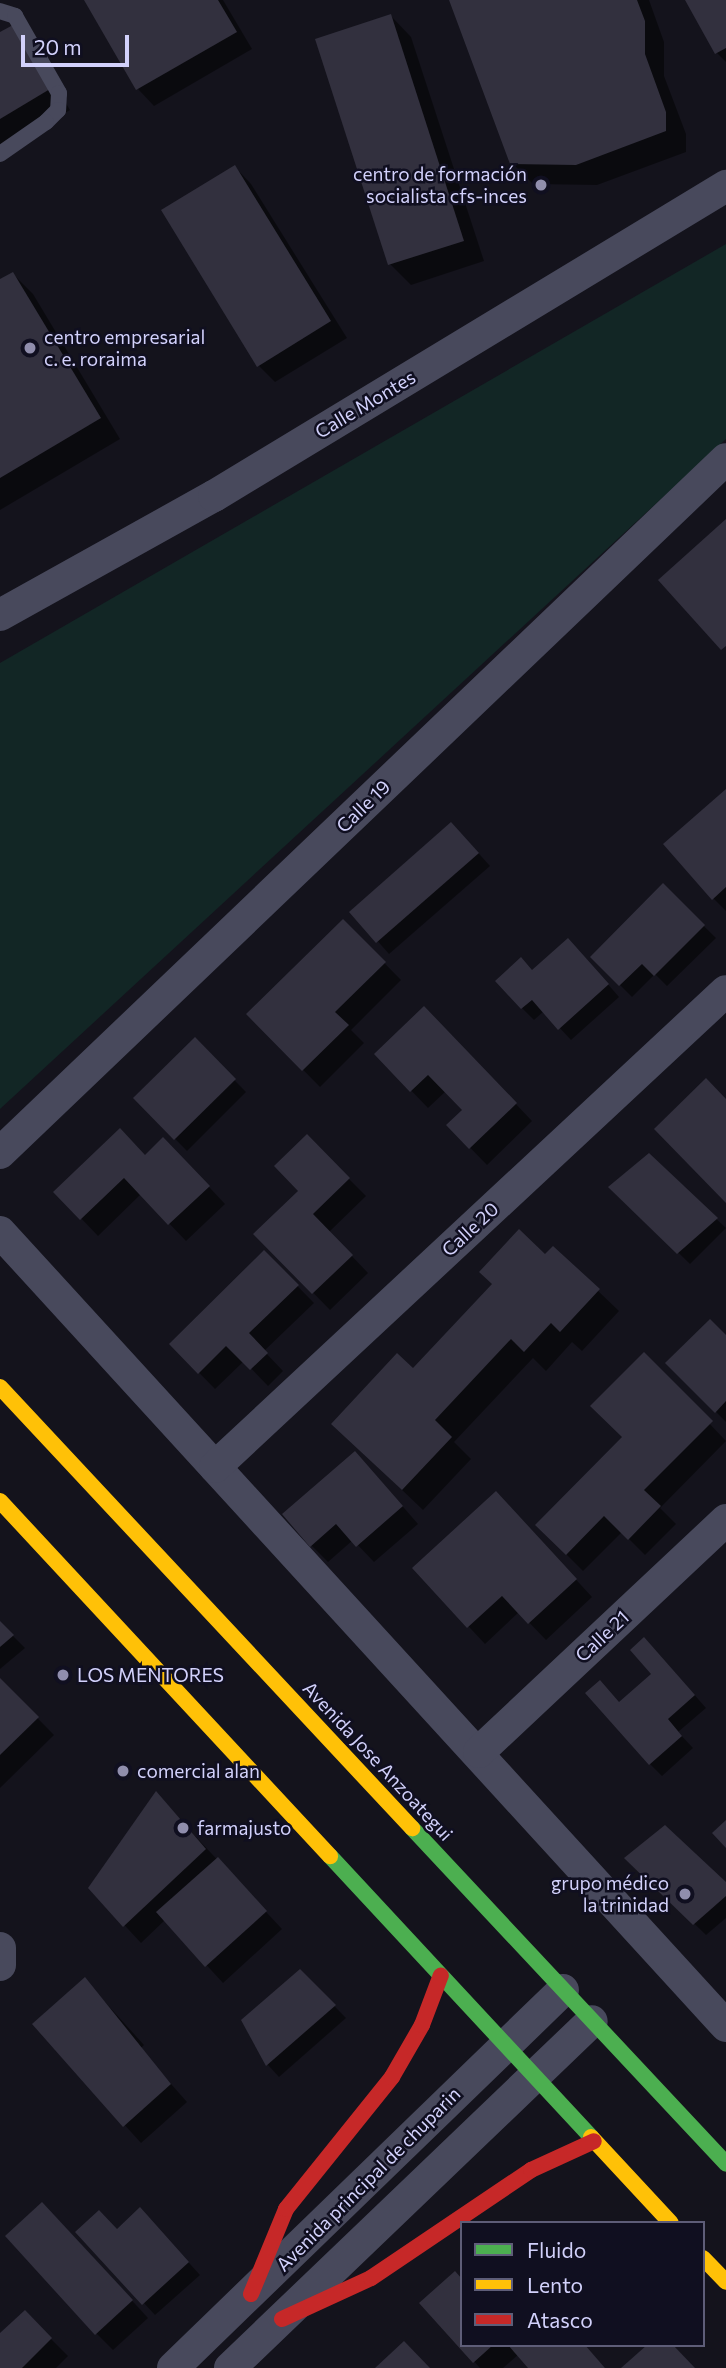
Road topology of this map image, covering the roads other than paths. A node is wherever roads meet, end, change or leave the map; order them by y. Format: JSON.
{"nodes":[{"id":1,"x":0,"y":11,"type":"edge"},
{"id":2,"x":0,"y":154,"type":"edge"},
{"id":3,"x":726,"y":186,"type":"edge"},
{"id":4,"x":726,"y":459,"type":"edge"},
{"id":5,"x":0,"y":615,"type":"edge"},
{"id":6,"x":726,"y":991,"type":"edge"},
{"id":7,"x":0,"y":1153,"type":"edge"},
{"id":8,"x":0,"y":1232,"type":"edge"},
{"id":9,"x":0,"y":1387,"type":"edge"},
{"id":10,"x":215,"y":1467,"type":"junction"},
{"id":11,"x":0,"y":1501,"type":"edge"},
{"id":12,"x":726,"y":1520,"type":"edge"},
{"id":13,"x":478,"y":1752,"type":"junction"},
{"id":14,"x":441,"y":1975,"type":"junction"},
{"id":15,"x":563,"y":1990,"type":"junction"},
{"id":16,"x":592,"y":2021,"type":"junction"},
{"id":17,"x":726,"y":2026,"type":"edge"},
{"id":18,"x":505,"y":2044,"type":"junction"},
{"id":19,"x":536,"y":2078,"type":"junction"},
{"id":20,"x":594,"y":2141,"type":"junction"},
{"id":21,"x":726,"y":2164,"type":"edge"},
{"id":22,"x":669,"y":2221,"type":"edge"},
{"id":23,"x":705,"y":2260,"type":"edge"},
{"id":24,"x":726,"y":2282,"type":"edge"},
{"id":25,"x":251,"y":2294,"type":"junction"},
{"id":26,"x":282,"y":2319,"type":"junction"},
{"id":27,"x":173,"y":2368,"type":"edge"},
{"id":28,"x":230,"y":2368,"type":"edge"}],
"edges":[{"from":1,"to":2,"type":"lane"},
{"from":3,"to":5,"type":"street","name":"Calle Montes"},
{"from":4,"to":7,"type":"street","name":"Calle 19"},
{"from":6,"to":10,"type":"street","name":"Calle 20"},
{"from":8,"to":10,"type":"street"},
{"from":9,"to":15,"type":"street","name":"Avenida Jose Anzoategui"},
{"from":10,"to":13,"type":"street"},
{"from":11,"to":14,"type":"street"},
{"from":12,"to":13,"type":"street","name":"Calle 21"},
{"from":13,"to":17,"type":"street"},
{"from":14,"to":18,"type":"street"},
{"from":14,"to":25,"type":"street"},
{"from":15,"to":16,"type":"street","name":"Avenida Jose Anzoategui"},
{"from":15,"to":18,"type":"street","name":"Avenida principal de chuparin"},
{"from":16,"to":19,"type":"street","name":"Avenida principal de chuparin"},
{"from":16,"to":21,"type":"street","name":"Avenida Jose Anzoategui"},
{"from":18,"to":19,"type":"street"},
{"from":18,"to":25,"type":"street","name":"Avenida principal de chuparin"},
{"from":19,"to":20,"type":"street"},
{"from":19,"to":26,"type":"street","name":"Avenida principal de chuparin"},
{"from":20,"to":22,"type":"street"},
{"from":20,"to":26,"type":"street"},
{"from":23,"to":24,"type":"street"},
{"from":25,"to":27,"type":"street","name":"Avenida principal de chuparin"},
{"from":26,"to":28,"type":"street","name":"Avenida principal de chuparin"}]}
